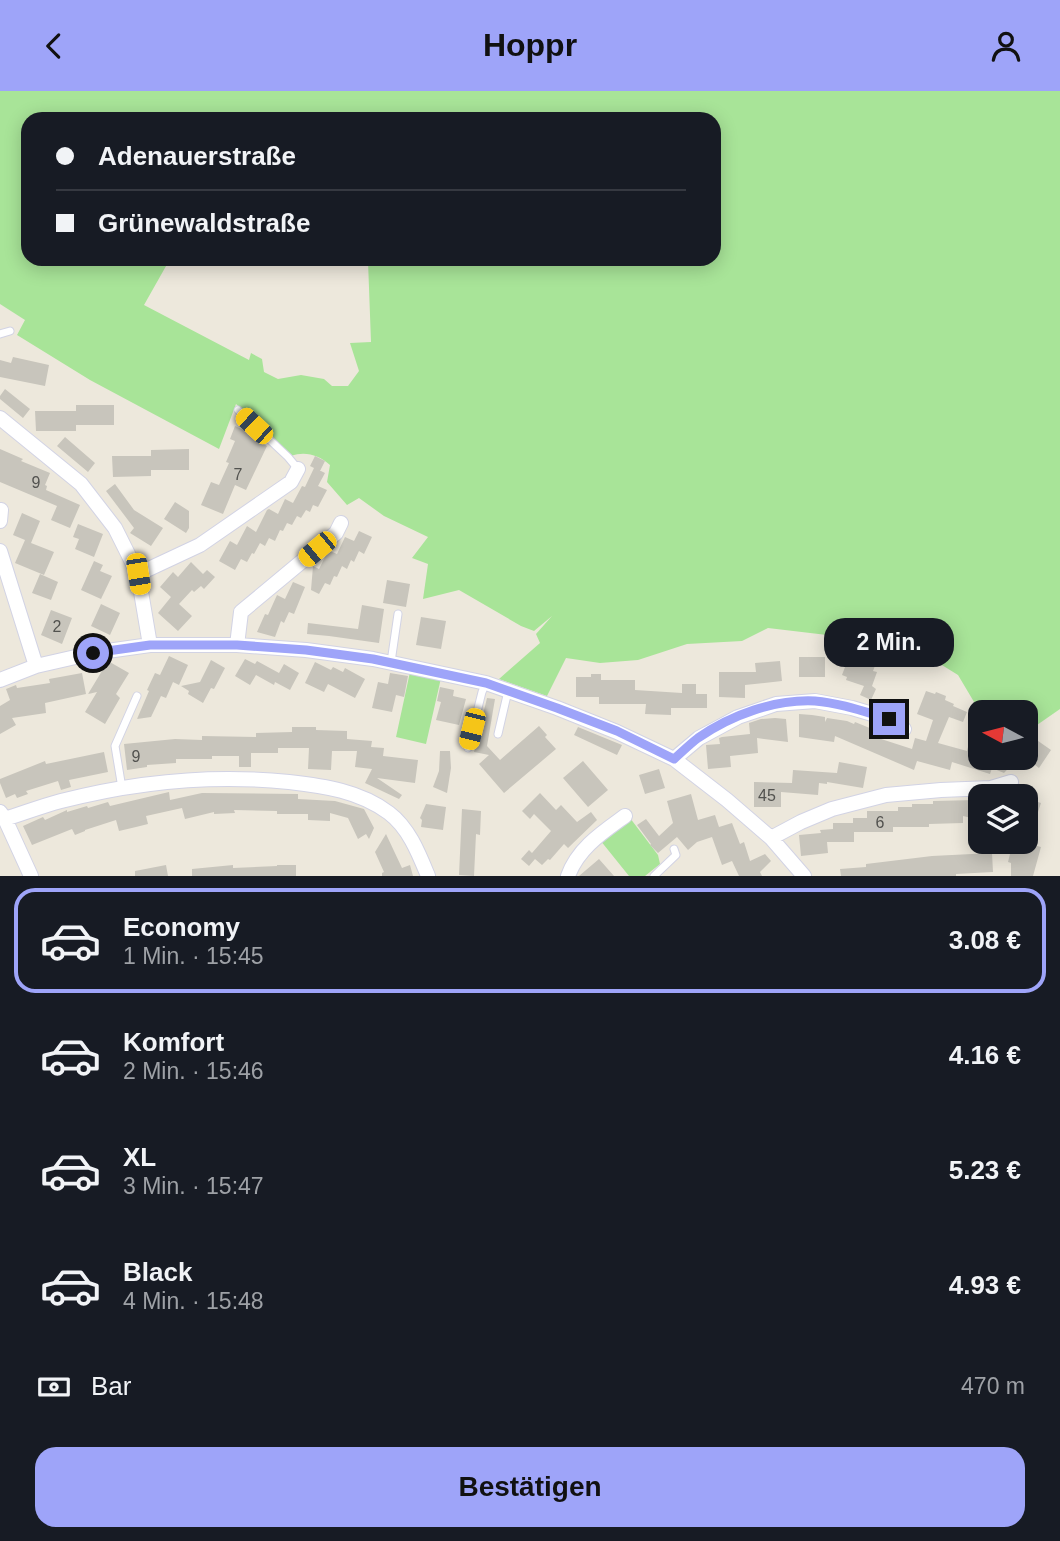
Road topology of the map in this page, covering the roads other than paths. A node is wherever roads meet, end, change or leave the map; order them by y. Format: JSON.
{"nodes":[{"id":1,"x":10,"y":331,"type":"dead end"},
{"id":2,"x":0,"y":334,"type":"edge"},
{"id":3,"x":238,"y":410,"type":"dead end"},
{"id":4,"x":0,"y":418,"type":"edge"},
{"id":5,"x":298,"y":470,"type":"joint"},
{"id":6,"x":341,"y":523,"type":"dead end"},
{"id":7,"x":0,"y":551,"type":"edge"},
{"id":8,"x":138,"y":574,"type":"junction"},
{"id":9,"x":398,"y":614,"type":"dead end"},
{"id":10,"x":150,"y":645,"type":"junction"},
{"id":11,"x":237,"y":645,"type":"junction"},
{"id":12,"x":391,"y":663,"type":"junction"},
{"id":13,"x":36,"y":666,"type":"junction"},
{"id":14,"x":0,"y":680,"type":"edge"},
{"id":15,"x":486,"y":683,"type":"junction"},
{"id":16,"x":508,"y":691,"type":"junction"},
{"id":17,"x":137,"y":696,"type":"dead end"},
{"id":18,"x":904,"y":729,"type":"dead end"},
{"id":19,"x":498,"y":734,"type":"dead end"},
{"id":20,"x":468,"y":748,"type":"dead end"},
{"id":21,"x":674,"y":759,"type":"junction"},
{"id":22,"x":1011,"y":782,"type":"dead end"},
{"id":23,"x":122,"y":788,"type":"junction"},
{"id":24,"x":3,"y":815,"type":"edge"},
{"id":25,"x":625,"y":816,"type":"dead end"},
{"id":26,"x":771,"y":838,"type":"junction"},
{"id":27,"x":674,"y":849,"type":"dead end"},
{"id":28,"x":31,"y":876,"type":"edge"},
{"id":29,"x":428,"y":876,"type":"edge"},
{"id":30,"x":568,"y":876,"type":"edge"},
{"id":31,"x":654,"y":876,"type":"edge"},
{"id":32,"x":804,"y":876,"type":"edge"}],
"edges":[{"from":1,"to":2,"type":"lane"},
{"from":3,"to":5,"type":"lane"},
{"from":4,"to":8,"type":"street"},
{"from":5,"to":8,"type":"street"},
{"from":6,"to":11,"type":"street"},
{"from":7,"to":13,"type":"street"},
{"from":8,"to":10,"type":"street"},
{"from":9,"to":12,"type":"lane"},
{"from":10,"to":11,"type":"street"},
{"from":10,"to":13,"type":"street"},
{"from":11,"to":12,"type":"street"},
{"from":12,"to":15,"type":"street"},
{"from":13,"to":14,"type":"street"},
{"from":15,"to":16,"type":"street"},
{"from":15,"to":20,"type":"lane"},
{"from":16,"to":19,"type":"lane"},
{"from":16,"to":21,"type":"street"},
{"from":17,"to":23,"type":"lane"},
{"from":18,"to":21,"type":"street"},
{"from":21,"to":26,"type":"street"},
{"from":22,"to":26,"type":"street"},
{"from":23,"to":24,"type":"street"},
{"from":23,"to":29,"type":"street"},
{"from":24,"to":28,"type":"street"},
{"from":25,"to":30,"type":"street"},
{"from":26,"to":32,"type":"street"},
{"from":27,"to":31,"type":"lane"}]}
